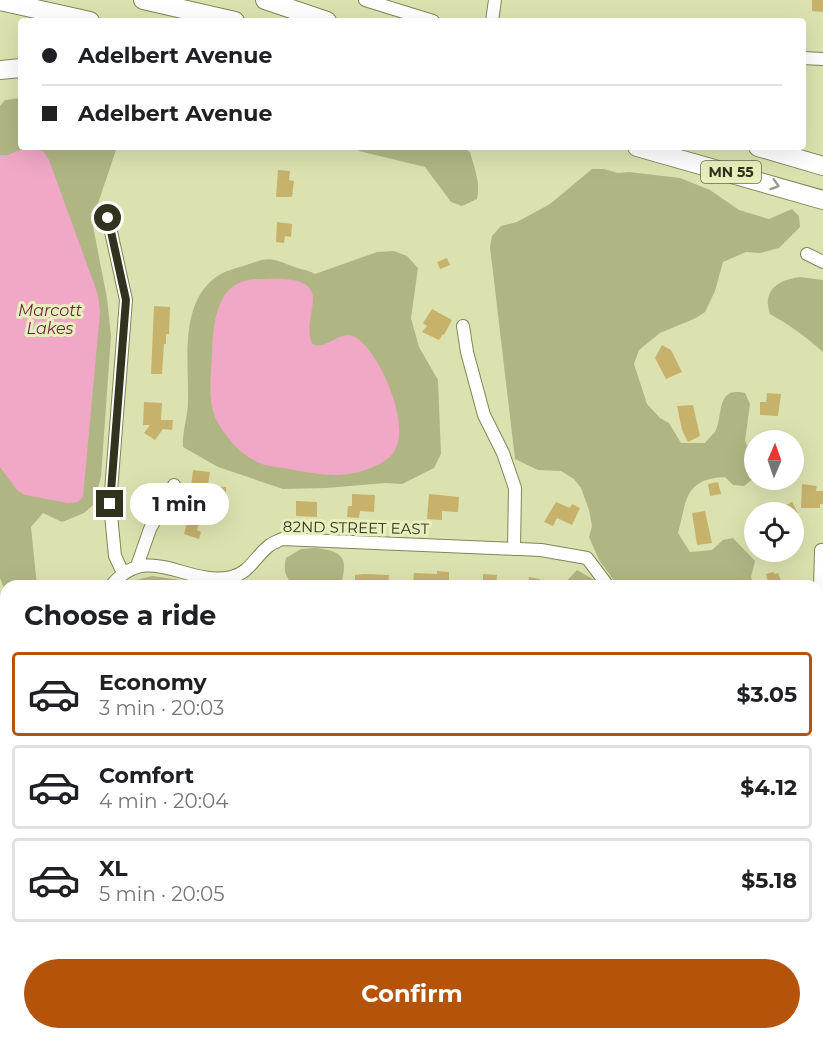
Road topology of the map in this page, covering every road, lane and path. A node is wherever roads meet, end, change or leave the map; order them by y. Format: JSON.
{"nodes":[{"id":1,"x":143,"y":0,"type":"edge"},
{"id":2,"x":265,"y":0,"type":"edge"},
{"id":3,"x":365,"y":0,"type":"edge"},
{"id":4,"x":495,"y":0,"type":"edge"},
{"id":5,"x":0,"y":1,"type":"edge"},
{"id":6,"x":76,"y":18,"type":"edge"},
{"id":7,"x":222,"y":18,"type":"edge"},
{"id":8,"x":318,"y":18,"type":"edge"},
{"id":9,"x":423,"y":18,"type":"edge"},
{"id":10,"x":492,"y":18,"type":"edge"},
{"id":11,"x":806,"y":58,"type":"edge"},
{"id":12,"x":823,"y":59,"type":"edge"},
{"id":13,"x":18,"y":68,"type":"edge"},
{"id":14,"x":0,"y":70,"type":"edge"},
{"id":15,"x":648,"y":150,"type":"edge"},
{"id":16,"x":768,"y":150,"type":"edge"},
{"id":17,"x":823,"y":166,"type":"edge"},
{"id":18,"x":823,"y":200,"type":"edge"},
{"id":19,"x":108,"y":218,"type":"dead end"},
{"id":20,"x":807,"y":254,"type":"dead end"},
{"id":21,"x":823,"y":262,"type":"edge"},
{"id":22,"x":463,"y":326,"type":"dead end"},
{"id":23,"x":174,"y":485,"type":"dead end"},
{"id":24,"x":514,"y":549,"type":"junction"},
{"id":25,"x":822,"y":550,"type":"edge"},
{"id":26,"x":136,"y":567,"type":"junction"},
{"id":27,"x":123,"y":573,"type":"junction"},
{"id":28,"x":117,"y":580,"type":"edge"},
{"id":29,"x":604,"y":580,"type":"edge"},
{"id":30,"x":821,"y":580,"type":"edge"}],
"edges":[{"from":1,"to":7,"type":"highway"},
{"from":2,"to":8,"type":"highway"},
{"from":3,"to":9,"type":"street"},
{"from":4,"to":10,"type":"street"},
{"from":5,"to":6,"type":"highway"},
{"from":11,"to":12,"type":"street"},
{"from":13,"to":14,"type":"highway"},
{"from":15,"to":18,"type":"highway","number":"MN 55","one_way":true},
{"from":16,"to":17,"type":"highway","number":"MN 55"},
{"from":19,"to":27,"type":"street"},
{"from":20,"to":21,"type":"street"},
{"from":22,"to":24,"type":"street"},
{"from":23,"to":26,"type":"street"},
{"from":24,"to":26,"type":"street","name":"82ND STREET EAST"},
{"from":24,"to":29,"type":"street","name":"82ND STREET EAST"},
{"from":25,"to":30,"type":"street"},
{"from":26,"to":27,"type":"street","name":"82ND STREET EAST"},
{"from":27,"to":28,"type":"street","name":"82ND STREET EAST"}]}
